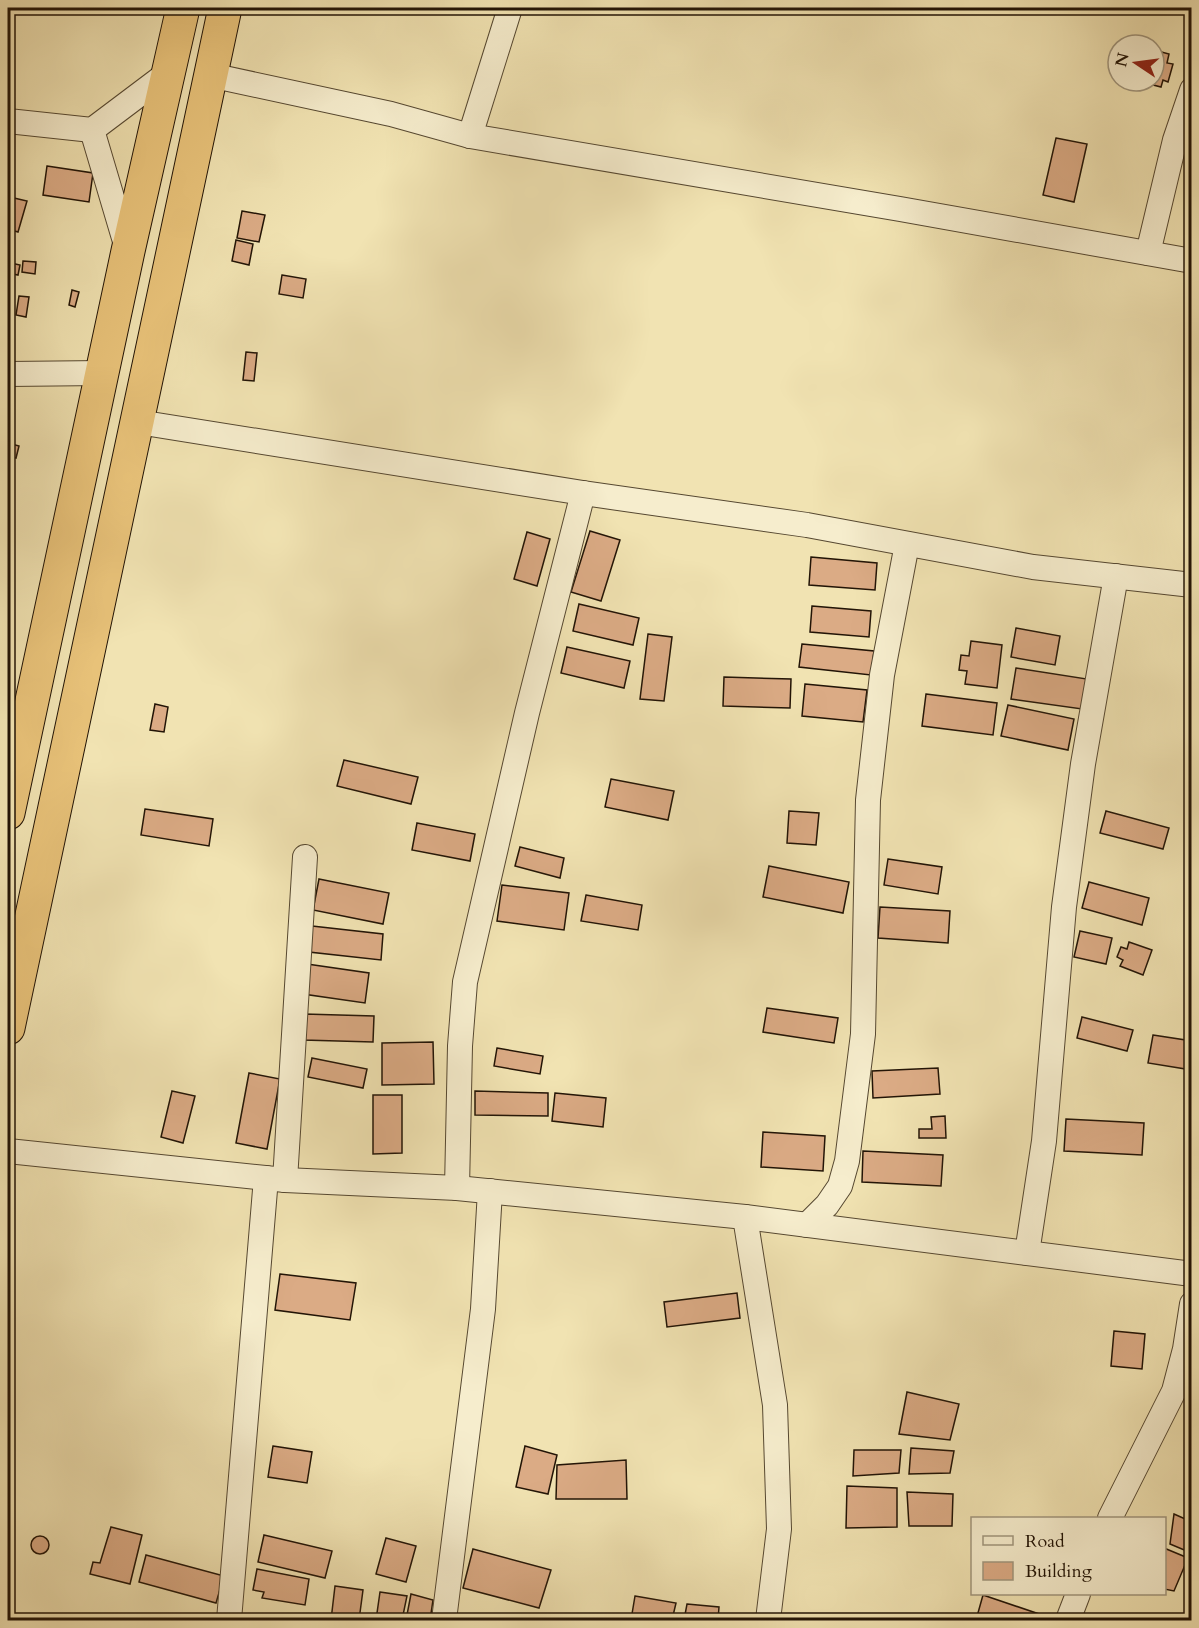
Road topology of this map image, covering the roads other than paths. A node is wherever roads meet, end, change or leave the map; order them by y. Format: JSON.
{"nodes":[{"id":1,"x":183,"y":8,"type":"edge"},
{"id":2,"x":225,"y":8,"type":"edge"},
{"id":3,"x":510,"y":8,"type":"edge"},
{"id":4,"x":169,"y":72,"type":"junction"},
{"id":5,"x":210,"y":75,"type":"junction"},
{"id":6,"x":1191,"y":90,"type":"edge"},
{"id":7,"x":8,"y":121,"type":"edge"},
{"id":8,"x":92,"y":130,"type":"junction"},
{"id":9,"x":470,"y":136,"type":"junction"},
{"id":10,"x":128,"y":251,"type":"junction"},
{"id":11,"x":1148,"y":253,"type":"junction"},
{"id":12,"x":1191,"y":261,"type":"edge"},
{"id":13,"x":103,"y":373,"type":"junction"},
{"id":14,"x":8,"y":374,"type":"edge"},
{"id":15,"x":138,"y":422,"type":"junction"},
{"id":16,"x":583,"y":493,"type":"junction"},
{"id":17,"x":907,"y":544,"type":"junction"},
{"id":18,"x":1116,"y":576,"type":"junction"},
{"id":19,"x":1191,"y":585,"type":"edge"},
{"id":20,"x":12,"y":771,"type":"edge"},
{"id":21,"x":8,"y":813,"type":"edge"},
{"id":22,"x":305,"y":857,"type":"dead end"},
{"id":23,"x":8,"y":1028,"type":"edge"},
{"id":24,"x":8,"y":1151,"type":"edge"},
{"id":25,"x":276,"y":1179,"type":"junction"},
{"id":26,"x":457,"y":1188,"type":"junction"},
{"id":27,"x":490,"y":1191,"type":"junction"},
{"id":28,"x":745,"y":1217,"type":"junction"},
{"id":29,"x":807,"y":1225,"type":"junction"},
{"id":30,"x":1027,"y":1253,"type":"junction"},
{"id":31,"x":1191,"y":1274,"type":"edge"},
{"id":32,"x":1191,"y":1304,"type":"edge"},
{"id":33,"x":1111,"y":1517,"type":"edge"},
{"id":34,"x":1077,"y":1595,"type":"edge"},
{"id":35,"x":229,"y":1620,"type":"edge"},
{"id":36,"x":444,"y":1620,"type":"edge"},
{"id":37,"x":768,"y":1620,"type":"edge"},
{"id":38,"x":1068,"y":1620,"type":"edge"}],
"edges":[{"from":1,"to":4,"type":"highway"},
{"from":2,"to":5,"type":"highway"},
{"from":3,"to":9,"type":"street"},
{"from":4,"to":8,"type":"street"},
{"from":4,"to":10,"type":"highway"},
{"from":5,"to":9,"type":"street"},
{"from":5,"to":15,"type":"highway"},
{"from":6,"to":11,"type":"street"},
{"from":7,"to":8,"type":"street"},
{"from":8,"to":10,"type":"street"},
{"from":9,"to":11,"type":"street"},
{"from":10,"to":13,"type":"highway"},
{"from":11,"to":12,"type":"street"},
{"from":13,"to":14,"type":"street"},
{"from":13,"to":20,"type":"highway"},
{"from":15,"to":16,"type":"street"},
{"from":15,"to":23,"type":"highway"},
{"from":16,"to":17,"type":"street"},
{"from":16,"to":26,"type":"street"},
{"from":17,"to":18,"type":"street"},
{"from":17,"to":29,"type":"street"},
{"from":18,"to":19,"type":"street"},
{"from":18,"to":30,"type":"street"},
{"from":20,"to":21,"type":"highway"},
{"from":22,"to":25,"type":"street"},
{"from":24,"to":25,"type":"street"},
{"from":25,"to":26,"type":"street"},
{"from":25,"to":35,"type":"street"},
{"from":26,"to":27,"type":"street"},
{"from":27,"to":28,"type":"street"},
{"from":27,"to":36,"type":"street"},
{"from":28,"to":29,"type":"street"},
{"from":28,"to":37,"type":"street"},
{"from":29,"to":30,"type":"street"},
{"from":30,"to":31,"type":"street"},
{"from":32,"to":33,"type":"street"},
{"from":34,"to":38,"type":"street"}]}
